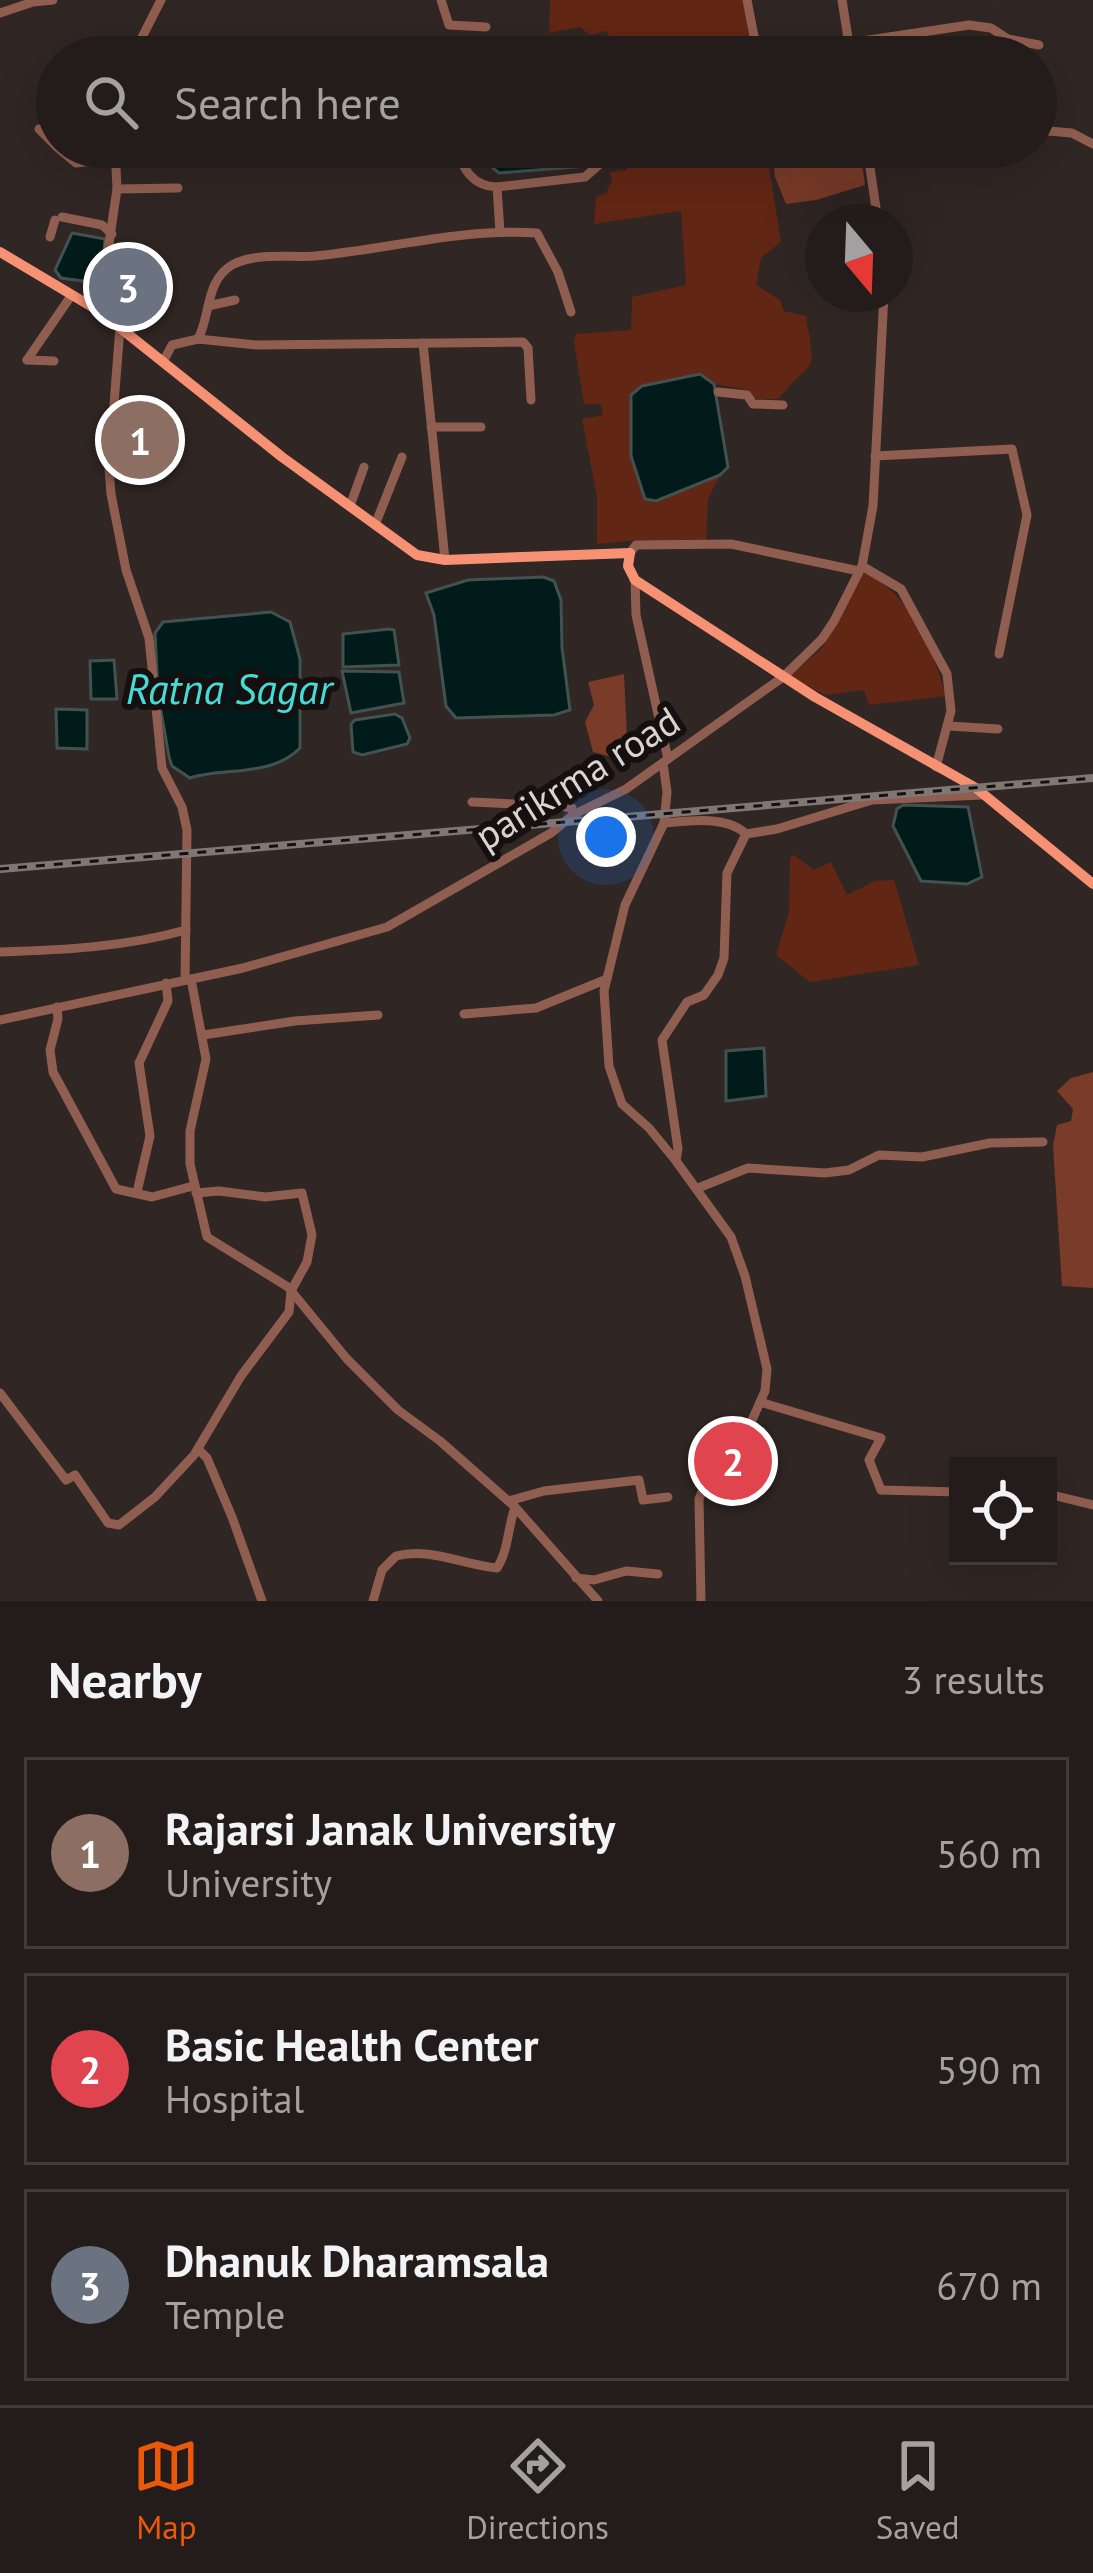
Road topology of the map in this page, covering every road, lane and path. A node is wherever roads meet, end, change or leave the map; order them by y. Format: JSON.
{"nodes":[{"id":1,"x":53,"y":0,"type":"edge"},
{"id":2,"x":161,"y":0,"type":"edge"},
{"id":3,"x":441,"y":0,"type":"edge"},
{"id":4,"x":747,"y":0,"type":"edge"},
{"id":5,"x":842,"y":0,"type":"edge"},
{"id":6,"x":0,"y":13,"type":"edge"},
{"id":7,"x":486,"y":27,"type":"dead end"},
{"id":8,"x":143,"y":36,"type":"edge"},
{"id":9,"x":754,"y":36,"type":"edge"},
{"id":10,"x":848,"y":36,"type":"edge"},
{"id":11,"x":896,"y":36,"type":"edge"},
{"id":12,"x":1003,"y":36,"type":"edge"},
{"id":13,"x":1057,"y":132,"type":"edge"},
{"id":14,"x":1093,"y":144,"type":"edge"},
{"id":15,"x":116,"y":168,"type":"edge"},
{"id":16,"x":466,"y":168,"type":"edge"},
{"id":17,"x":595,"y":168,"type":"edge"},
{"id":18,"x":870,"y":168,"type":"edge"},
{"id":19,"x":497,"y":187,"type":"junction"},
{"id":20,"x":178,"y":188,"type":"dead end"},
{"id":21,"x":117,"y":189,"type":"junction"},
{"id":22,"x":875,"y":204,"type":"edge"},
{"id":23,"x":500,"y":232,"type":"junction"},
{"id":24,"x":112,"y":234,"type":"junction"},
{"id":25,"x":50,"y":237,"type":"dead end"},
{"id":26,"x":0,"y":253,"type":"edge"},
{"id":27,"x":71,"y":296,"type":"junction"},
{"id":28,"x":235,"y":300,"type":"dead end"},
{"id":29,"x":208,"y":306,"type":"junction"},
{"id":30,"x":99,"y":311,"type":"junction"},
{"id":31,"x":571,"y":312,"type":"dead end"},
{"id":32,"x":883,"y":312,"type":"edge"},
{"id":33,"x":120,"y":327,"type":"junction"},
{"id":34,"x":198,"y":339,"type":"junction"},
{"id":35,"x":423,"y":343,"type":"junction"},
{"id":36,"x":54,"y":361,"type":"dead end"},
{"id":37,"x":163,"y":362,"type":"junction"},
{"id":38,"x":718,"y":392,"type":"dead end"},
{"id":39,"x":531,"y":400,"type":"dead end"},
{"id":40,"x":783,"y":405,"type":"dead end"},
{"id":41,"x":431,"y":427,"type":"junction"},
{"id":42,"x":481,"y":427,"type":"dead end"},
{"id":43,"x":875,"y":456,"type":"junction"},
{"id":44,"x":402,"y":457,"type":"dead end"},
{"id":45,"x":364,"y":467,"type":"dead end"},
{"id":46,"x":350,"y":506,"type":"junction"},
{"id":47,"x":375,"y":525,"type":"junction"},
{"id":48,"x":630,"y":553,"type":"junction"},
{"id":49,"x":445,"y":560,"type":"junction"},
{"id":50,"x":860,"y":568,"type":"junction"},
{"id":51,"x":635,"y":580,"type":"junction"},
{"id":52,"x":999,"y":654,"type":"dead end"},
{"id":53,"x":783,"y":677,"type":"junction"},
{"id":54,"x":949,"y":726,"type":"junction"},
{"id":55,"x":998,"y":729,"type":"dead end"},
{"id":56,"x":666,"y":761,"type":"junction"},
{"id":57,"x":936,"y":767,"type":"junction"},
{"id":58,"x":982,"y":795,"type":"junction"},
{"id":59,"x":472,"y":802,"type":"dead end"},
{"id":60,"x":573,"y":815,"type":"junction"},
{"id":61,"x":664,"y":824,"type":"junction"},
{"id":62,"x":746,"y":834,"type":"junction"},
{"id":63,"x":1093,"y":884,"type":"edge"},
{"id":64,"x":186,"y":930,"type":"junction"},
{"id":65,"x":0,"y":952,"type":"edge"},
{"id":66,"x":188,"y":979,"type":"junction"},
{"id":67,"x":608,"y":979,"type":"junction"},
{"id":68,"x":166,"y":983,"type":"junction"},
{"id":69,"x":57,"y":1007,"type":"junction"},
{"id":70,"x":464,"y":1013,"type":"dead end"},
{"id":71,"x":378,"y":1015,"type":"dead end"},
{"id":72,"x":0,"y":1020,"type":"edge"},
{"id":73,"x":203,"y":1035,"type":"junction"},
{"id":74,"x":1042,"y":1142,"type":"dead end"},
{"id":75,"x":676,"y":1161,"type":"junction"},
{"id":76,"x":698,"y":1188,"type":"junction"},
{"id":77,"x":195,"y":1190,"type":"junction"},
{"id":78,"x":137,"y":1192,"type":"junction"},
{"id":79,"x":291,"y":1291,"type":"junction"},
{"id":80,"x":0,"y":1393,"type":"edge"},
{"id":81,"x":760,"y":1402,"type":"junction"},
{"id":82,"x":199,"y":1449,"type":"junction"},
{"id":83,"x":949,"y":1492,"type":"edge"},
{"id":84,"x":1057,"y":1496,"type":"edge"},
{"id":85,"x":668,"y":1497,"type":"dead end"},
{"id":86,"x":512,"y":1504,"type":"junction"},
{"id":87,"x":1093,"y":1504,"type":"edge"},
{"id":88,"x":658,"y":1574,"type":"dead end"},
{"id":89,"x":576,"y":1577,"type":"junction"},
{"id":90,"x":262,"y":1601,"type":"edge"},
{"id":91,"x":373,"y":1601,"type":"edge"},
{"id":92,"x":598,"y":1601,"type":"edge"},
{"id":93,"x":700,"y":1601,"type":"edge"}],
"edges":[{"from":1,"to":6,"type":"street"},
{"from":2,"to":8,"type":"street"},
{"from":3,"to":7,"type":"street"},
{"from":4,"to":9,"type":"street"},
{"from":5,"to":10,"type":"street"},
{"from":11,"to":12,"type":"street"},
{"from":13,"to":14,"type":"street"},
{"from":15,"to":21,"type":"street"},
{"from":16,"to":19,"type":"street"},
{"from":17,"to":19,"type":"street"},
{"from":18,"to":22,"type":"street"},
{"from":19,"to":23,"type":"street"},
{"from":20,"to":21,"type":"street"},
{"from":21,"to":24,"type":"street"},
{"from":23,"to":29,"type":"street"},
{"from":23,"to":31,"type":"street"},
{"from":24,"to":25,"type":"street"},
{"from":24,"to":30,"type":"street"},
{"from":26,"to":27,"type":"main road"},
{"from":27,"to":30,"type":"main road"},
{"from":27,"to":36,"type":"street"},
{"from":28,"to":29,"type":"street"},
{"from":29,"to":34,"type":"street"},
{"from":30,"to":33,"type":"main road"},
{"from":32,"to":43,"type":"street","name":"parikrma road"},
{"from":33,"to":37,"type":"main road"},
{"from":33,"to":64,"type":"street"},
{"from":34,"to":35,"type":"street"},
{"from":34,"to":37,"type":"street"},
{"from":35,"to":39,"type":"street"},
{"from":35,"to":41,"type":"street"},
{"from":37,"to":46,"type":"main road"},
{"from":38,"to":40,"type":"street"},
{"from":41,"to":42,"type":"street"},
{"from":41,"to":49,"type":"street"},
{"from":43,"to":50,"type":"street","name":"parikrma road"},
{"from":43,"to":52,"type":"street"},
{"from":44,"to":47,"type":"street"},
{"from":45,"to":46,"type":"street"},
{"from":46,"to":47,"type":"main road"},
{"from":47,"to":49,"type":"main road"},
{"from":48,"to":49,"type":"main road"},
{"from":48,"to":50,"type":"street"},
{"from":48,"to":51,"type":"main road"},
{"from":50,"to":53,"type":"street","name":"parikrma road"},
{"from":50,"to":54,"type":"street"},
{"from":51,"to":53,"type":"main road"},
{"from":51,"to":56,"type":"street"},
{"from":53,"to":56,"type":"street","name":"parikrma road"},
{"from":53,"to":57,"type":"main road"},
{"from":54,"to":55,"type":"street"},
{"from":54,"to":57,"type":"street"},
{"from":56,"to":60,"type":"street","name":"parikrma road"},
{"from":56,"to":61,"type":"street"},
{"from":57,"to":58,"type":"main road"},
{"from":58,"to":62,"type":"street"},
{"from":58,"to":63,"type":"main road"},
{"from":59,"to":60,"type":"street"},
{"from":60,"to":66,"type":"street","name":"parikrma road"},
{"from":61,"to":62,"type":"street"},
{"from":61,"to":67,"type":"street"},
{"from":62,"to":75,"type":"street"},
{"from":64,"to":65,"type":"street"},
{"from":64,"to":66,"type":"street"},
{"from":66,"to":68,"type":"street","name":"parikrma road"},
{"from":66,"to":73,"type":"street"},
{"from":67,"to":70,"type":"street"},
{"from":67,"to":75,"type":"street"},
{"from":68,"to":69,"type":"street","name":"parikrma road"},
{"from":68,"to":78,"type":"street"},
{"from":69,"to":72,"type":"street","name":"parikrma road"},
{"from":69,"to":78,"type":"street"},
{"from":71,"to":73,"type":"street"},
{"from":73,"to":77,"type":"street"},
{"from":74,"to":76,"type":"street"},
{"from":75,"to":76,"type":"street"},
{"from":76,"to":81,"type":"street"},
{"from":77,"to":78,"type":"street"},
{"from":77,"to":79,"type":"street"},
{"from":77,"to":79,"type":"street"},
{"from":79,"to":82,"type":"street"},
{"from":79,"to":86,"type":"street"},
{"from":80,"to":82,"type":"street"},
{"from":81,"to":83,"type":"street"},
{"from":81,"to":93,"type":"street"},
{"from":82,"to":90,"type":"street"},
{"from":84,"to":87,"type":"street"},
{"from":85,"to":86,"type":"street"},
{"from":86,"to":89,"type":"street"},
{"from":86,"to":91,"type":"street"},
{"from":88,"to":89,"type":"street"},
{"from":89,"to":92,"type":"street"}]}
